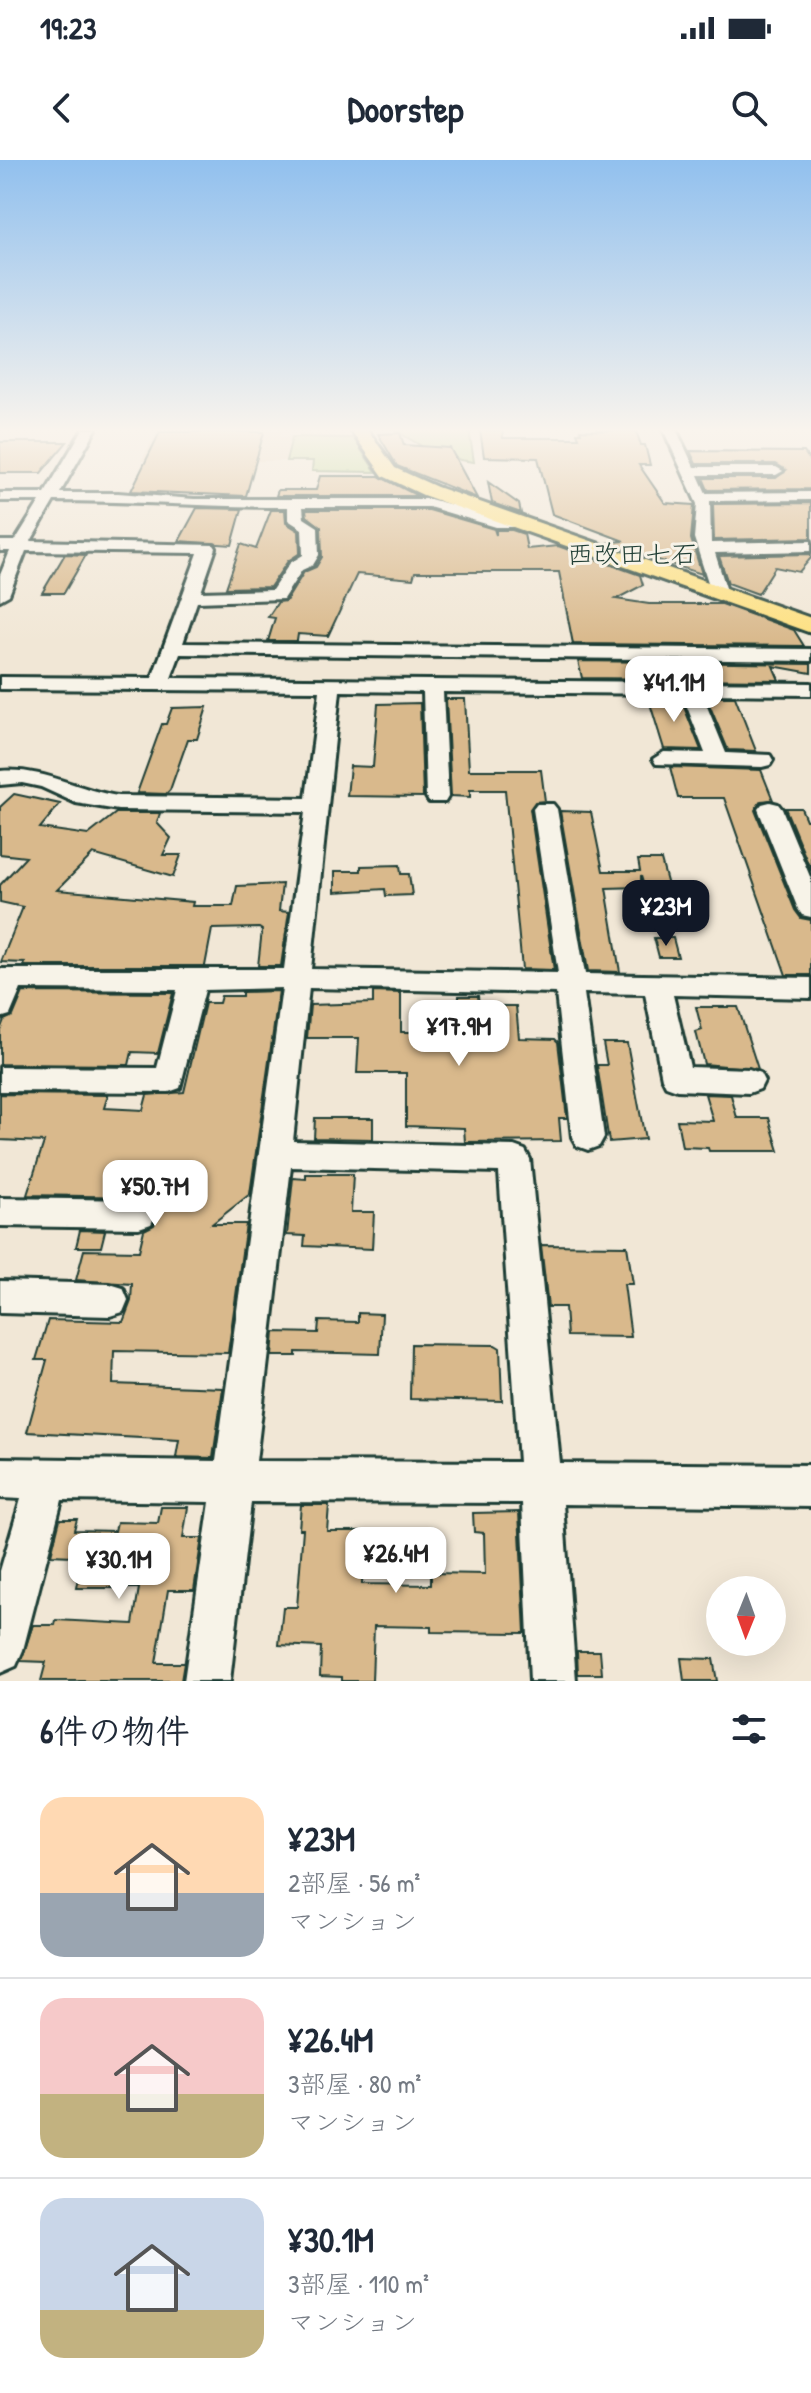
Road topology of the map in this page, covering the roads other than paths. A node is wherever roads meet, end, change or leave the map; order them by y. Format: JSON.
{"nodes":[{"id":1,"x":49,"y":500,"type":"edge"},
{"id":2,"x":156,"y":500,"type":"edge"},
{"id":3,"x":456,"y":500,"type":"edge"},
{"id":4,"x":702,"y":500,"type":"edge"},
{"id":5,"x":295,"y":502,"type":"junction"},
{"id":6,"x":521,"y":522,"type":"junction"},
{"id":7,"x":0,"y":546,"type":"edge"},
{"id":8,"x":811,"y":546,"type":"edge"},
{"id":9,"x":20,"y":547,"type":"junction"},
{"id":10,"x":704,"y":548,"type":"junction"},
{"id":11,"x":718,"y":591,"type":"junction"},
{"id":12,"x":0,"y":595,"type":"edge"},
{"id":13,"x":190,"y":597,"type":"junction"},
{"id":14,"x":811,"y":626,"type":"edge"},
{"id":15,"x":172,"y":648,"type":"junction"},
{"id":16,"x":811,"y":655,"type":"edge"},
{"id":17,"x":0,"y":683,"type":"edge"},
{"id":18,"x":159,"y":685,"type":"junction"},
{"id":19,"x":331,"y":686,"type":"junction"},
{"id":20,"x":433,"y":687,"type":"junction"},
{"id":21,"x":690,"y":688,"type":"junction"},
{"id":22,"x":811,"y":689,"type":"edge"},
{"id":23,"x":664,"y":759,"type":"dead end"},
{"id":24,"x":718,"y":759,"type":"junction"},
{"id":25,"x":762,"y":760,"type":"dead end"},
{"id":26,"x":0,"y":778,"type":"edge"},
{"id":27,"x":437,"y":797,"type":"dead end"},
{"id":28,"x":318,"y":805,"type":"junction"},
{"id":29,"x":545,"y":809,"type":"dead end"},
{"id":30,"x":770,"y":809,"type":"dead end"},
{"id":31,"x":811,"y":909,"type":"edge"},
{"id":32,"x":296,"y":978,"type":"junction"},
{"id":33,"x":6,"y":979,"type":"edge"},
{"id":34,"x":193,"y":981,"type":"junction"},
{"id":35,"x":573,"y":983,"type":"junction"},
{"id":36,"x":657,"y":985,"type":"junction"},
{"id":37,"x":811,"y":988,"type":"edge"},
{"id":38,"x":0,"y":1008,"type":"edge"},
{"id":39,"x":0,"y":1079,"type":"edge"},
{"id":40,"x":749,"y":1081,"type":"dead end"},
{"id":41,"x":588,"y":1137,"type":"dead end"},
{"id":42,"x":276,"y":1154,"type":"junction"},
{"id":43,"x":0,"y":1212,"type":"edge"},
{"id":44,"x":139,"y":1214,"type":"dead end"},
{"id":45,"x":0,"y":1297,"type":"edge"},
{"id":46,"x":110,"y":1300,"type":"dead end"},
{"id":47,"x":0,"y":1478,"type":"edge"},
{"id":48,"x":47,"y":1479,"type":"junction"},
{"id":49,"x":541,"y":1481,"type":"junction"},
{"id":50,"x":234,"y":1483,"type":"junction"},
{"id":51,"x":811,"y":1486,"type":"edge"},
{"id":52,"x":0,"y":1650,"type":"edge"},
{"id":53,"x":207,"y":1681,"type":"edge"},
{"id":54,"x":553,"y":1681,"type":"edge"}],
"edges":[{"from":1,"to":9,"type":"street"},
{"from":2,"to":5,"type":"street"},
{"from":3,"to":6,"type":"main road"},
{"from":4,"to":10,"type":"street"},
{"from":5,"to":6,"type":"street"},
{"from":5,"to":13,"type":"street"},
{"from":6,"to":11,"type":"main road"},
{"from":7,"to":9,"type":"street"},
{"from":8,"to":10,"type":"street"},
{"from":9,"to":12,"type":"street"},
{"from":9,"to":13,"type":"street"},
{"from":10,"to":11,"type":"street"},
{"from":11,"to":14,"type":"main road"},
{"from":13,"to":15,"type":"street"},
{"from":15,"to":16,"type":"street"},
{"from":15,"to":18,"type":"street"},
{"from":17,"to":18,"type":"street"},
{"from":18,"to":19,"type":"street"},
{"from":19,"to":20,"type":"street"},
{"from":19,"to":28,"type":"street"},
{"from":20,"to":21,"type":"street"},
{"from":20,"to":27,"type":"street"},
{"from":21,"to":22,"type":"street"},
{"from":21,"to":24,"type":"street"},
{"from":23,"to":24,"type":"street"},
{"from":24,"to":25,"type":"street"},
{"from":26,"to":28,"type":"street"},
{"from":28,"to":32,"type":"street"},
{"from":29,"to":35,"type":"street"},
{"from":30,"to":31,"type":"street"},
{"from":32,"to":34,"type":"street"},
{"from":32,"to":35,"type":"street"},
{"from":32,"to":42,"type":"street"},
{"from":33,"to":34,"type":"street"},
{"from":33,"to":38,"type":"street"},
{"from":34,"to":39,"type":"street"},
{"from":35,"to":36,"type":"street"},
{"from":35,"to":41,"type":"street"},
{"from":36,"to":37,"type":"street"},
{"from":36,"to":40,"type":"street"},
{"from":42,"to":49,"type":"street"},
{"from":42,"to":50,"type":"street"},
{"from":43,"to":44,"type":"street"},
{"from":45,"to":46,"type":"street"},
{"from":47,"to":48,"type":"street"},
{"from":48,"to":50,"type":"street"},
{"from":48,"to":52,"type":"street"},
{"from":49,"to":50,"type":"street"},
{"from":49,"to":51,"type":"street"},
{"from":49,"to":54,"type":"street"},
{"from":50,"to":53,"type":"street"}]}
